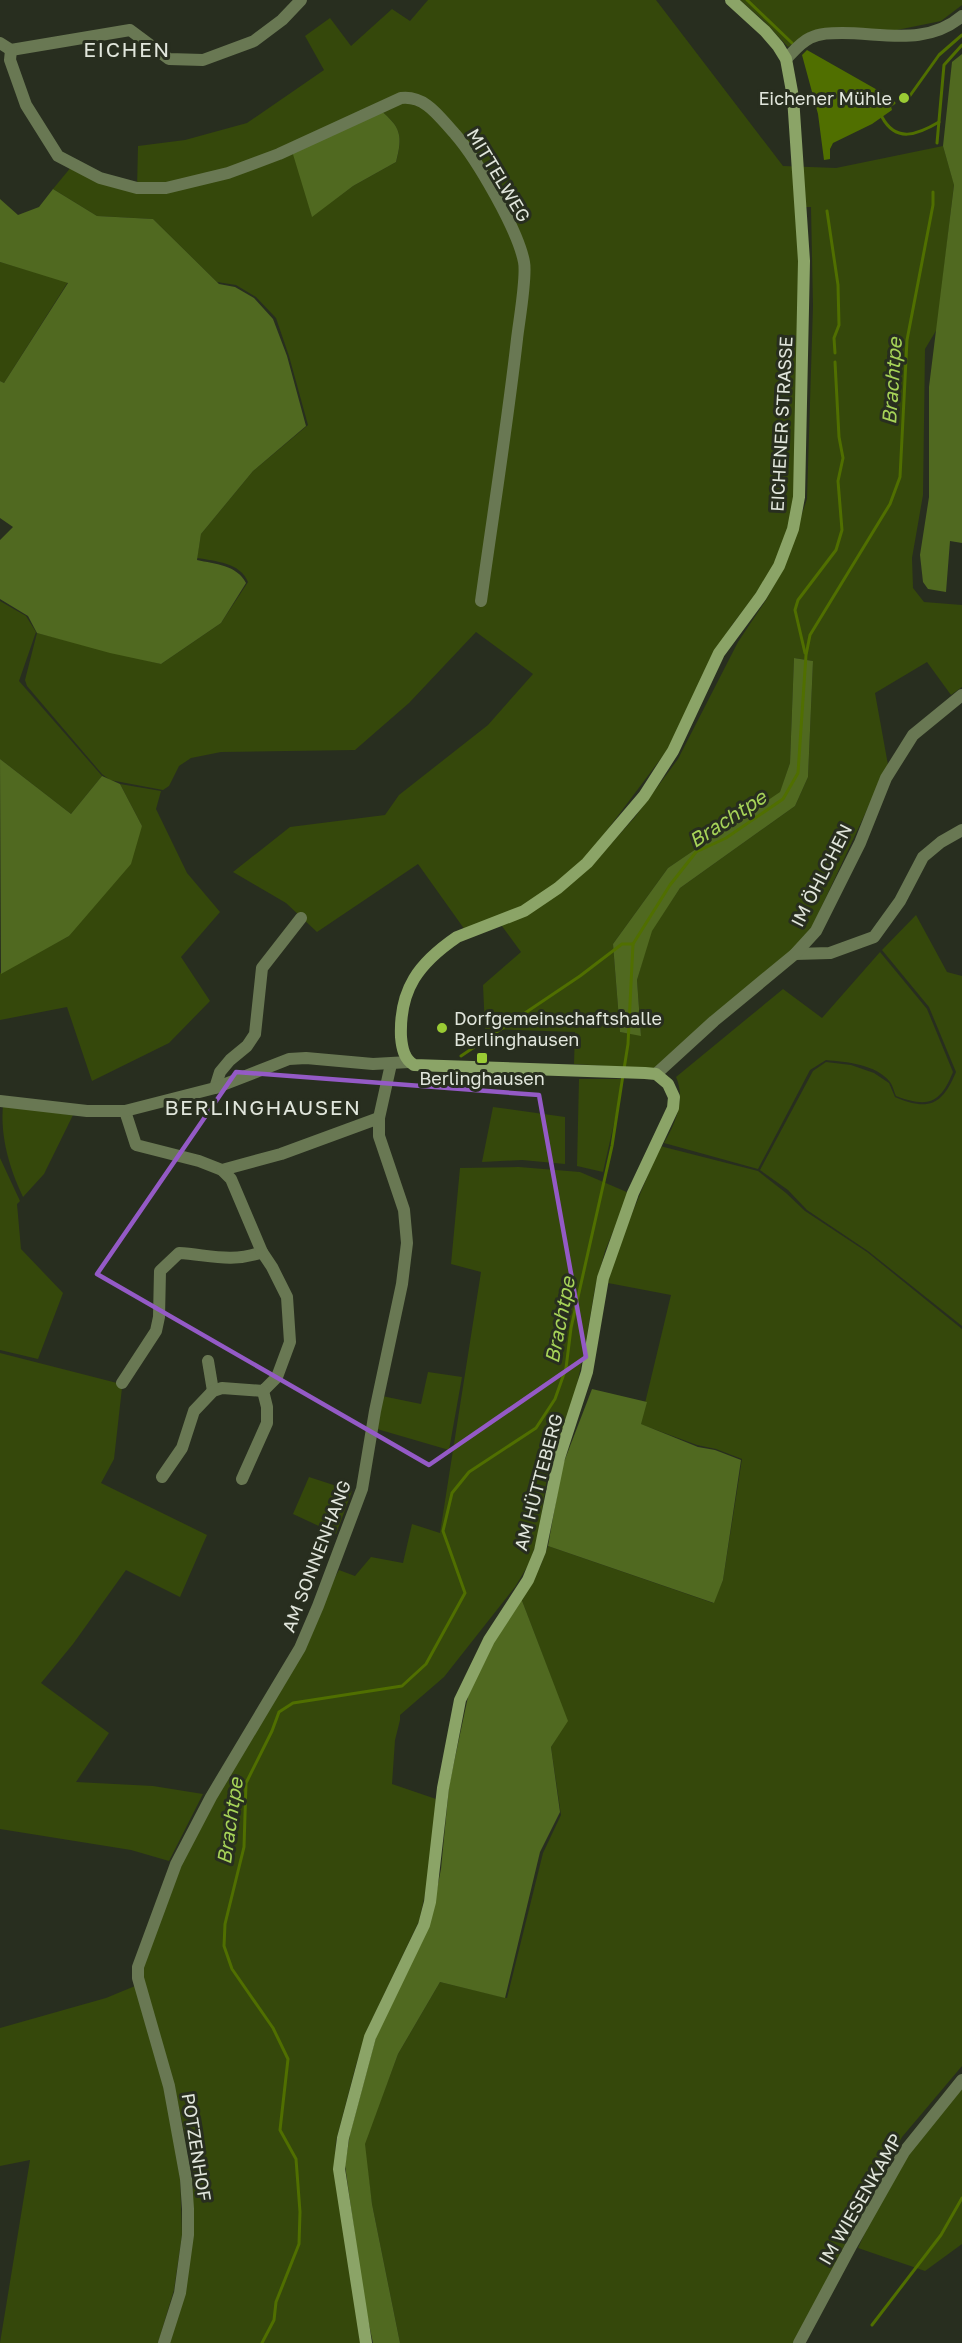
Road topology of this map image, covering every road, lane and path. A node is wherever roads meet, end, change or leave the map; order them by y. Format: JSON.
{"nodes":[{"id":1,"x":301,"y":0,"type":"edge"},
{"id":2,"x":731,"y":0,"type":"edge"},
{"id":3,"x":962,"y":16,"type":"edge"},
{"id":4,"x":5,"y":47,"type":"edge"},
{"id":5,"x":786,"y":59,"type":"junction"},
{"id":6,"x":481,"y":601,"type":"dead end"},
{"id":7,"x":962,"y":695,"type":"edge"},
{"id":8,"x":962,"y":830,"type":"edge"},
{"id":9,"x":301,"y":918,"type":"dead end"},
{"id":10,"x":795,"y":954,"type":"junction"},
{"id":11,"x":409,"y":1062,"type":"junction"},
{"id":12,"x":391,"y":1064,"type":"junction"},
{"id":13,"x":656,"y":1074,"type":"junction"},
{"id":14,"x":214,"y":1088,"type":"junction"},
{"id":15,"x":0,"y":1101,"type":"edge"},
{"id":16,"x":125,"y":1111,"type":"junction"},
{"id":17,"x":379,"y":1118,"type":"junction"},
{"id":18,"x":222,"y":1170,"type":"junction"},
{"id":19,"x":262,"y":1252,"type":"junction"},
{"id":20,"x":208,"y":1361,"type":"dead end"},
{"id":21,"x":122,"y":1383,"type":"dead end"},
{"id":22,"x":213,"y":1391,"type":"junction"},
{"id":23,"x":263,"y":1391,"type":"junction"},
{"id":24,"x":162,"y":1478,"type":"dead end"},
{"id":25,"x":242,"y":1479,"type":"dead end"},
{"id":26,"x":141,"y":1959,"type":"joint"},
{"id":27,"x":962,"y":2080,"type":"edge"},
{"id":28,"x":164,"y":2343,"type":"edge"},
{"id":29,"x":366,"y":2343,"type":"edge"},
{"id":30,"x":800,"y":2343,"type":"edge"}],
"edges":[{"from":1,"to":4,"type":"street"},
{"from":2,"to":5,"type":"main road"},
{"from":3,"to":5,"type":"street"},
{"from":4,"to":6,"type":"street","name":"MITTELWEG"},
{"from":5,"to":11,"type":"main road","name":"EICHENER STRASSE"},
{"from":7,"to":10,"type":"street","name":"IM ÖHLCHEN"},
{"from":8,"to":10,"type":"street"},
{"from":9,"to":14,"type":"street"},
{"from":10,"to":13,"type":"street","name":"IM ÖHLCHEN"},
{"from":11,"to":12,"type":"street"},
{"from":11,"to":13,"type":"main road"},
{"from":12,"to":14,"type":"street"},
{"from":12,"to":17,"type":"street","name":"AM SONNENHANG"},
{"from":13,"to":29,"type":"main road","name":"AM HÜTTEBERG"},
{"from":14,"to":16,"type":"street"},
{"from":15,"to":16,"type":"street"},
{"from":16,"to":18,"type":"street"},
{"from":17,"to":18,"type":"street"},
{"from":17,"to":26,"type":"street","name":"AM SONNENHANG"},
{"from":18,"to":19,"type":"street"},
{"from":19,"to":21,"type":"street"},
{"from":19,"to":23,"type":"street"},
{"from":20,"to":22,"type":"street"},
{"from":22,"to":23,"type":"street"},
{"from":22,"to":24,"type":"street"},
{"from":23,"to":25,"type":"street"},
{"from":26,"to":28,"type":"street","name":"POTZENHOF"},
{"from":27,"to":30,"type":"street","name":"IM WIESENKAMP"}]}
